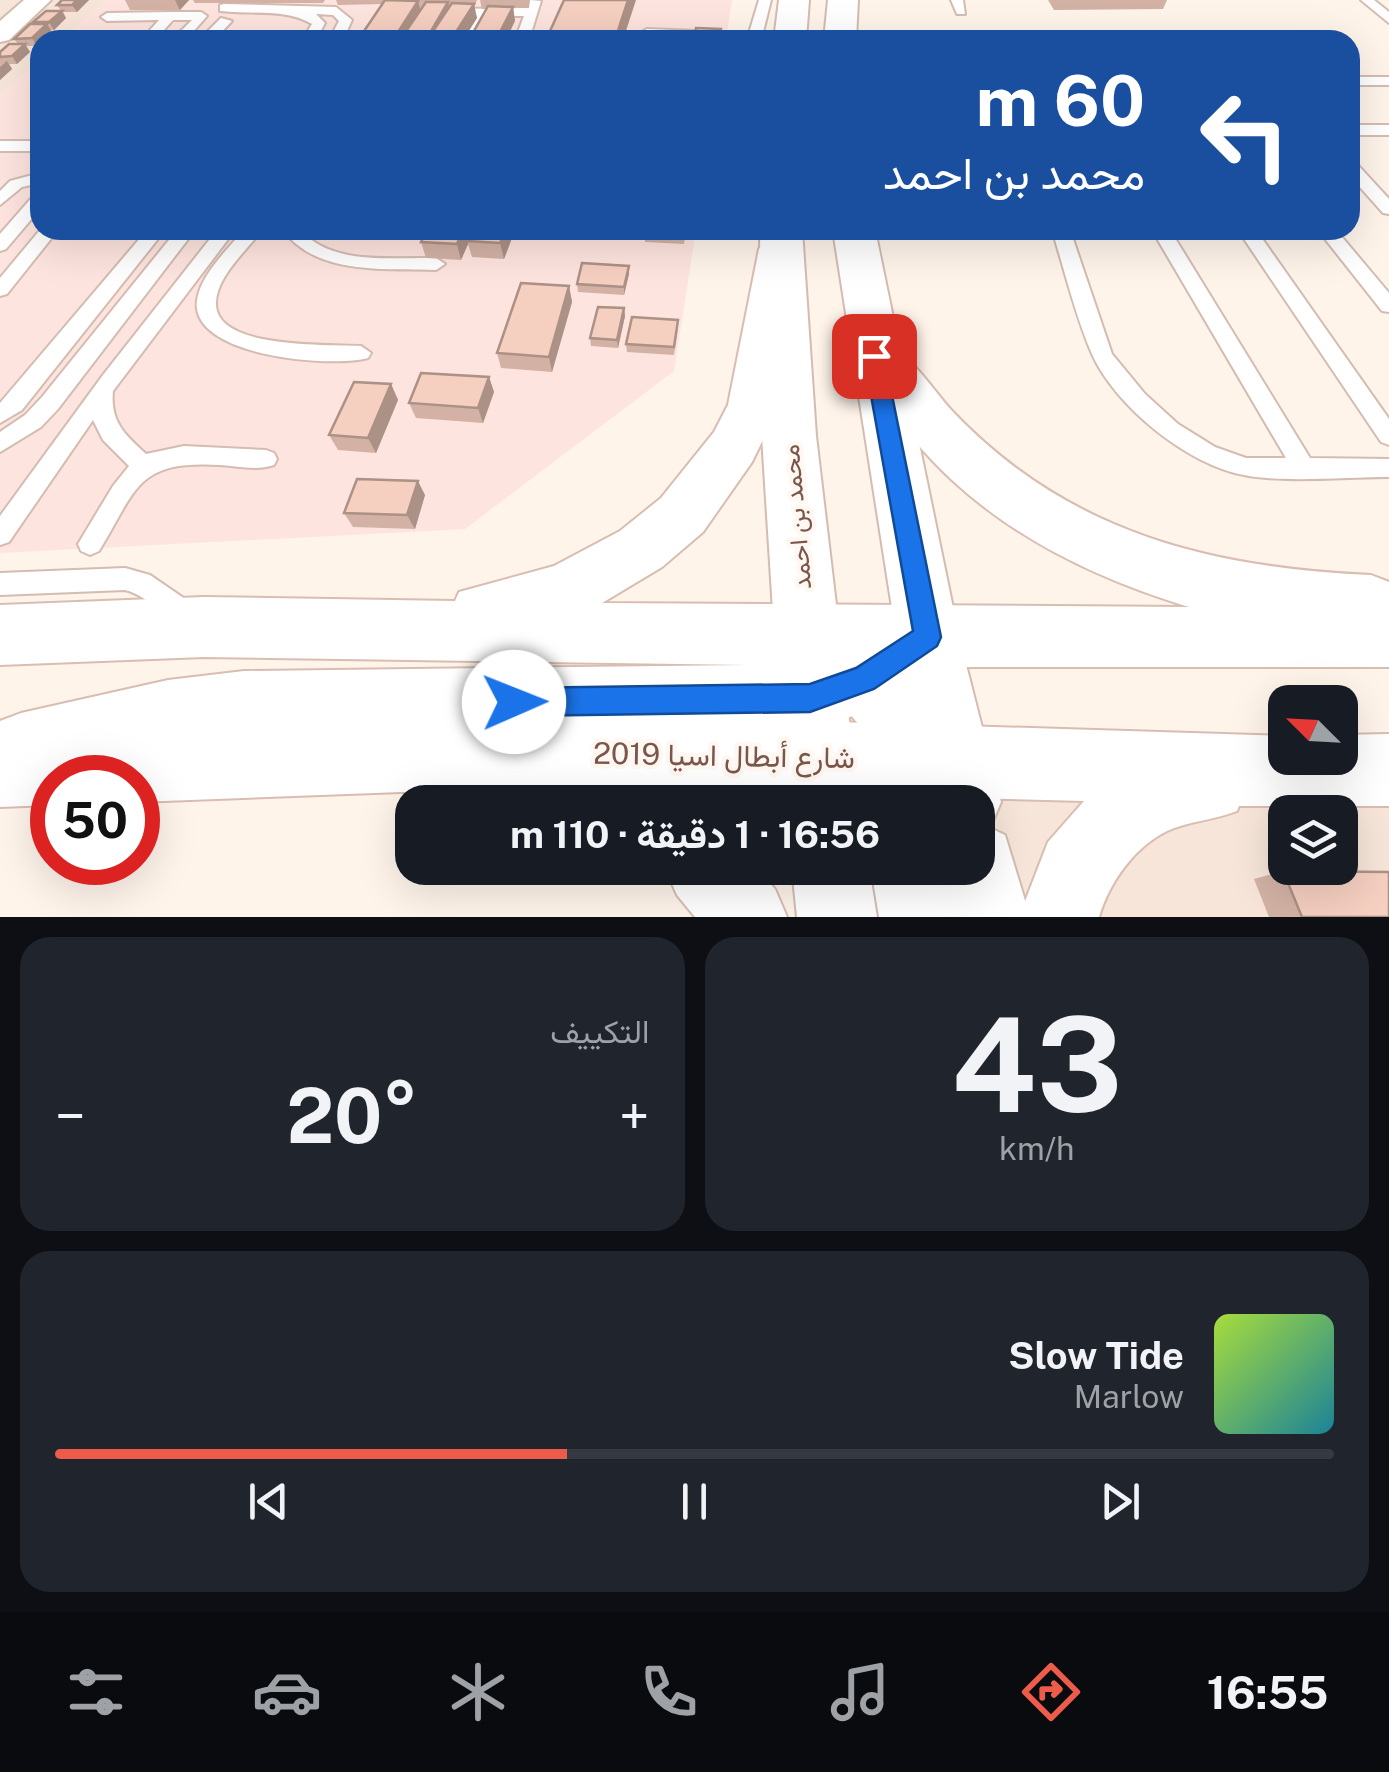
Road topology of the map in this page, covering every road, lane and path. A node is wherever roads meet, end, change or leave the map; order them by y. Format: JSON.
{"nodes":[{"id":1,"x":40,"y":0,"type":"edge"},
{"id":2,"x":765,"y":0,"type":"edge"},
{"id":3,"x":794,"y":0,"type":"edge"},
{"id":4,"x":843,"y":0,"type":"edge"},
{"id":5,"x":1367,"y":0,"type":"edge"},
{"id":6,"x":534,"y":6,"type":"edge"},
{"id":7,"x":426,"y":12,"type":"edge"},
{"id":8,"x":482,"y":12,"type":"junction"},
{"id":9,"x":227,"y":15,"type":"junction"},
{"id":10,"x":170,"y":16,"type":"junction"},
{"id":11,"x":107,"y":17,"type":"dead end"},
{"id":12,"x":200,"y":18,"type":"junction"},
{"id":13,"x":1389,"y":19,"type":"edge"},
{"id":14,"x":157,"y":30,"type":"edge"},
{"id":15,"x":189,"y":30,"type":"edge"},
{"id":16,"x":214,"y":30,"type":"edge"},
{"id":17,"x":316,"y":30,"type":"edge"},
{"id":18,"x":343,"y":30,"type":"edge"},
{"id":19,"x":471,"y":30,"type":"edge"},
{"id":20,"x":526,"y":30,"type":"edge"},
{"id":21,"x":756,"y":30,"type":"edge"},
{"id":22,"x":791,"y":30,"type":"edge"},
{"id":23,"x":841,"y":30,"type":"edge"},
{"id":24,"x":0,"y":34,"type":"edge"},
{"id":25,"x":1360,"y":81,"type":"edge"},
{"id":26,"x":1389,"y":81,"type":"edge"},
{"id":27,"x":1360,"y":130,"type":"edge"},
{"id":28,"x":1389,"y":130,"type":"edge"},
{"id":29,"x":0,"y":146,"type":"edge"},
{"id":30,"x":30,"y":146,"type":"edge"},
{"id":31,"x":1360,"y":177,"type":"edge"},
{"id":32,"x":30,"y":180,"type":"edge"},
{"id":33,"x":0,"y":200,"type":"edge"},
{"id":34,"x":1389,"y":210,"type":"edge"},
{"id":35,"x":30,"y":211,"type":"edge"},
{"id":36,"x":42,"y":240,"type":"edge"},
{"id":37,"x":148,"y":240,"type":"edge"},
{"id":38,"x":178,"y":240,"type":"edge"},
{"id":39,"x":218,"y":240,"type":"edge"},
{"id":40,"x":246,"y":240,"type":"edge"},
{"id":41,"x":301,"y":240,"type":"edge"},
{"id":42,"x":856,"y":240,"type":"edge"},
{"id":43,"x":1063,"y":240,"type":"edge"},
{"id":44,"x":1168,"y":240,"type":"edge"},
{"id":45,"x":1253,"y":240,"type":"edge"},
{"id":46,"x":1335,"y":240,"type":"edge"},
{"id":47,"x":0,"y":245,"type":"edge"},
{"id":48,"x":782,"y":251,"type":"edge"},
{"id":49,"x":436,"y":264,"type":"edge"},
{"id":50,"x":0,"y":290,"type":"edge"},
{"id":51,"x":1389,"y":306,"type":"edge"},
{"id":52,"x":361,"y":353,"type":"dead end"},
{"id":53,"x":874,"y":356,"type":"junction"},
{"id":54,"x":110,"y":380,"type":"junction"},
{"id":55,"x":0,"y":415,"type":"edge"},
{"id":56,"x":1389,"y":436,"type":"edge"},
{"id":57,"x":0,"y":443,"type":"edge"},
{"id":58,"x":266,"y":460,"type":"dead end"},
{"id":59,"x":144,"y":466,"type":"junction"},
{"id":60,"x":1304,"y":468,"type":"junction"},
{"id":61,"x":1389,"y":468,"type":"edge"},
{"id":62,"x":0,"y":535,"type":"edge"},
{"id":63,"x":90,"y":544,"type":"dead end"},
{"id":64,"x":0,"y":584,"type":"edge"},
{"id":65,"x":1389,"y":606,"type":"edge"},
{"id":66,"x":204,"y":627,"type":"junction"},
{"id":67,"x":416,"y":631,"type":"junction"},
{"id":68,"x":0,"y":635,"type":"edge"},
{"id":69,"x":1389,"y":637,"type":"edge"},
{"id":70,"x":931,"y":652,"type":"junction"},
{"id":71,"x":1389,"y":666,"type":"edge"},
{"id":72,"x":866,"y":724,"type":"edge"},
{"id":73,"x":514,"y":752,"type":"junction"},
{"id":74,"x":0,"y":756,"type":"edge"},
{"id":75,"x":1268,"y":770,"type":"edge"},
{"id":76,"x":1389,"y":770,"type":"edge"},
{"id":77,"x":0,"y":771,"type":"edge"},
{"id":78,"x":1358,"y":771,"type":"edge"},
{"id":79,"x":1271,"y":775,"type":"edge"},
{"id":80,"x":577,"y":785,"type":"edge"},
{"id":81,"x":719,"y":885,"type":"edge"},
{"id":82,"x":833,"y":885,"type":"edge"},
{"id":83,"x":912,"y":885,"type":"edge"},
{"id":84,"x":983,"y":885,"type":"edge"},
{"id":85,"x":748,"y":917,"type":"edge"},
{"id":86,"x":837,"y":917,"type":"edge"},
{"id":87,"x":919,"y":917,"type":"edge"},
{"id":88,"x":990,"y":917,"type":"edge"},
{"id":89,"x":1060,"y":917,"type":"edge"}],
"edges":[{"from":1,"to":24,"type":"street"},
{"from":2,"to":21,"type":"lane"},
{"from":3,"to":22,"type":"main road"},
{"from":4,"to":23,"type":"main road"},
{"from":5,"to":13,"type":"lane"},
{"from":6,"to":8,"type":"lane"},
{"from":6,"to":20,"type":"lane"},
{"from":7,"to":8,"type":"lane"},
{"from":8,"to":19,"type":"lane"},
{"from":9,"to":12,"type":"lane"},
{"from":9,"to":16,"type":"lane"},
{"from":9,"to":17,"type":"lane"},
{"from":9,"to":18,"type":"lane"},
{"from":10,"to":11,"type":"lane"},
{"from":10,"to":12,"type":"lane"},
{"from":10,"to":14,"type":"lane"},
{"from":12,"to":15,"type":"lane"},
{"from":25,"to":26,"type":"lane"},
{"from":27,"to":28,"type":"lane"},
{"from":29,"to":30,"type":"lane"},
{"from":31,"to":34,"type":"lane"},
{"from":32,"to":33,"type":"lane"},
{"from":35,"to":47,"type":"lane"},
{"from":36,"to":50,"type":"lane"},
{"from":37,"to":55,"type":"lane"},
{"from":38,"to":57,"type":"lane"},
{"from":39,"to":54,"type":"lane"},
{"from":40,"to":52,"type":"lane"},
{"from":41,"to":49,"type":"lane"},
{"from":42,"to":53,"type":"main road"},
{"from":43,"to":60,"type":"lane"},
{"from":44,"to":60,"type":"lane"},
{"from":45,"to":56,"type":"lane"},
{"from":46,"to":51,"type":"lane"},
{"from":48,"to":67,"type":"main road"},
{"from":48,"to":72,"type":"main road"},
{"from":53,"to":65,"type":"main road"},
{"from":53,"to":70,"type":"main road"},
{"from":54,"to":59,"type":"lane"},
{"from":54,"to":62,"type":"lane"},
{"from":58,"to":59,"type":"lane"},
{"from":59,"to":63,"type":"lane"},
{"from":60,"to":61,"type":"lane"},
{"from":64,"to":66,"type":"lane"},
{"from":66,"to":67,"type":"main road","name":"شارع أبطال اسيا 2019"},
{"from":66,"to":68,"type":"main road","name":"شارع أبطال اسيا 2019"},
{"from":67,"to":72,"type":"main road","name":"شارع أبطال اسيا 2019"},
{"from":69,"to":70,"type":"main road"},
{"from":70,"to":71,"type":"main road"},
{"from":70,"to":72,"type":"main road"},
{"from":70,"to":72,"type":"main road"},
{"from":72,"to":73,"type":"main road","name":"شارع أبطال اسيا 2019"},
{"from":72,"to":74,"type":"main road"},
{"from":72,"to":75,"type":"main road","name":"شارع أبطال اسيا 2019"},
{"from":73,"to":77,"type":"main road","name":"شارع أبطال اسيا 2019"},
{"from":73,"to":80,"type":"main road"},
{"from":76,"to":78,"type":"main road","name":"شارع أبطال اسيا 2019"},
{"from":79,"to":89,"type":"main road"},
{"from":81,"to":85,"type":"main road"},
{"from":82,"to":86,"type":"main road"},
{"from":83,"to":87,"type":"main road"},
{"from":84,"to":88,"type":"main road"}]}
